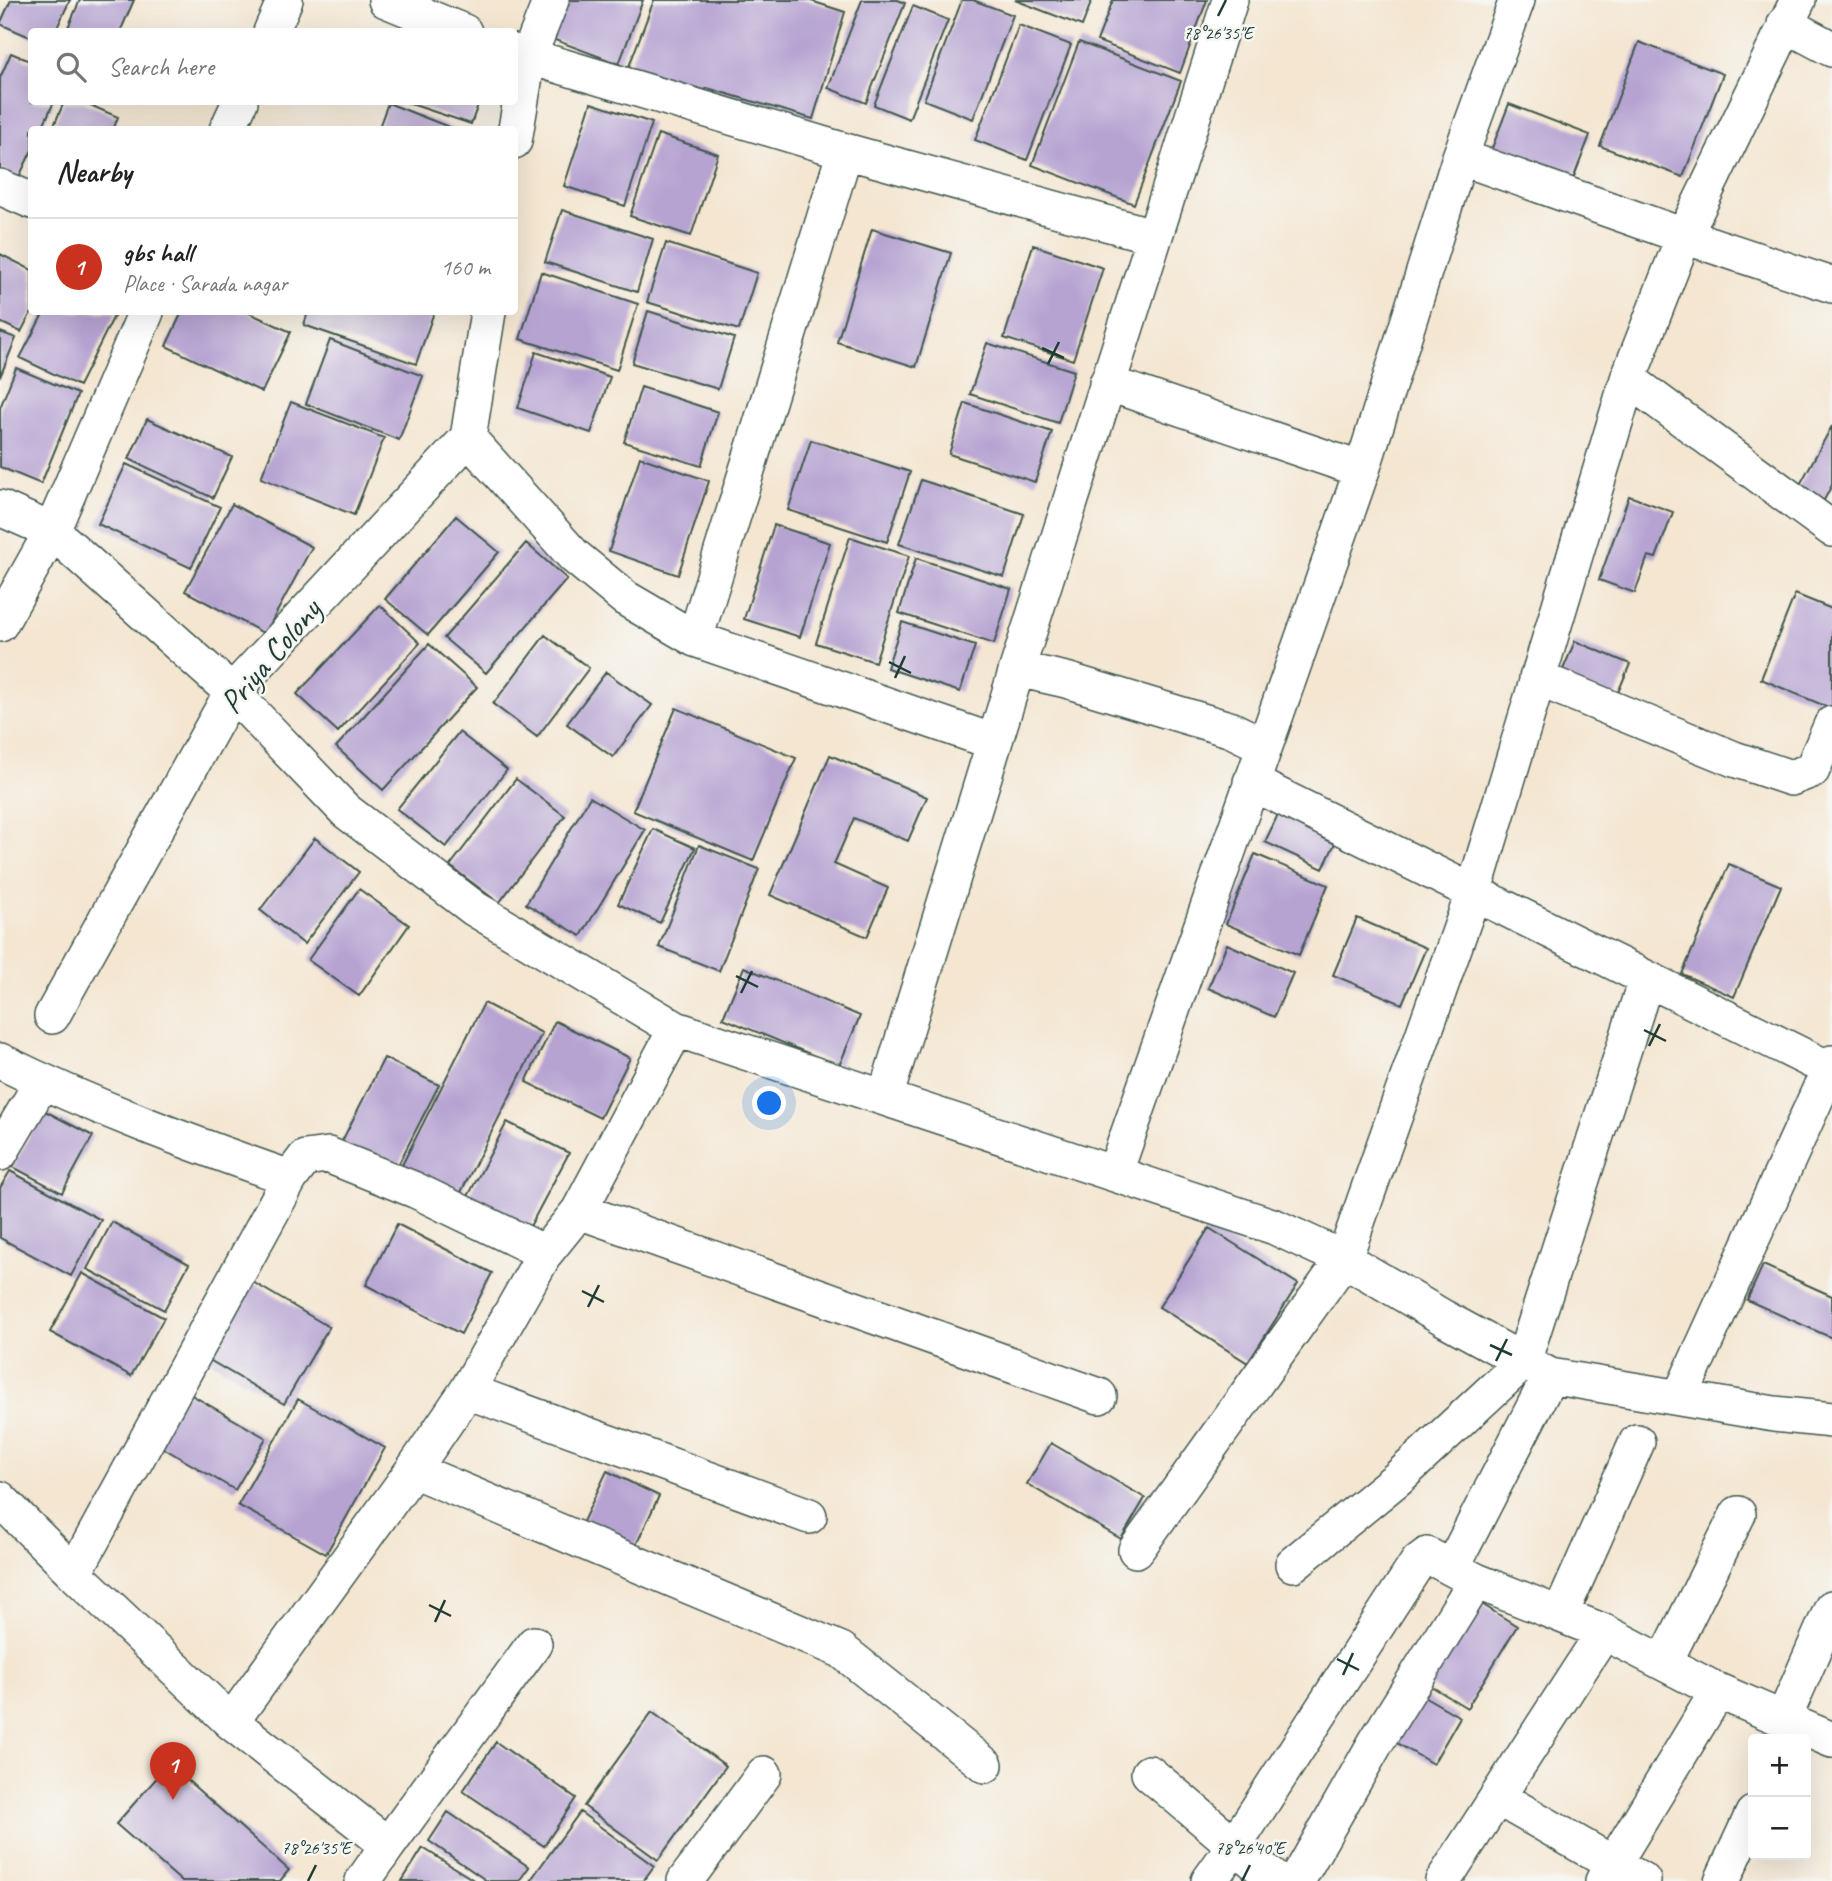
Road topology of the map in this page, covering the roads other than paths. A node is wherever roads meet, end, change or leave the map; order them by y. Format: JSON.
{"nodes":[{"id":1,"x":285,"y":0,"type":"edge"},
{"id":2,"x":386,"y":0,"type":"edge"},
{"id":3,"x":551,"y":0,"type":"edge"},
{"id":4,"x":1230,"y":0,"type":"edge"},
{"id":5,"x":1517,"y":0,"type":"edge"},
{"id":6,"x":1791,"y":12,"type":"edge"},
{"id":7,"x":273,"y":28,"type":"edge"},
{"id":8,"x":454,"y":28,"type":"edge"},
{"id":9,"x":1832,"y":50,"type":"edge"},
{"id":10,"x":521,"y":55,"type":"edge"},
{"id":11,"x":518,"y":92,"type":"edge"},
{"id":12,"x":239,"y":105,"type":"edge"},
{"id":13,"x":517,"y":105,"type":"edge"},
{"id":14,"x":229,"y":126,"type":"edge"},
{"id":15,"x":515,"y":126,"type":"edge"},
{"id":16,"x":845,"y":151,"type":"junction"},
{"id":17,"x":1460,"y":156,"type":"junction"},
{"id":18,"x":0,"y":187,"type":"edge"},
{"id":19,"x":28,"y":199,"type":"edge"},
{"id":20,"x":1153,"y":236,"type":"junction"},
{"id":21,"x":1684,"y":236,"type":"junction"},
{"id":22,"x":1832,"y":285,"type":"edge"},
{"id":23,"x":145,"y":315,"type":"edge"},
{"id":24,"x":488,"y":315,"type":"edge"},
{"id":25,"x":1628,"y":379,"type":"junction"},
{"id":26,"x":1107,"y":383,"type":"junction"},
{"id":27,"x":468,"y":438,"type":"junction"},
{"id":28,"x":1362,"y":470,"type":"junction"},
{"id":29,"x":0,"y":508,"type":"edge"},
{"id":30,"x":1832,"y":529,"type":"edge"},
{"id":31,"x":52,"y":531,"type":"junction"},
{"id":32,"x":0,"y":624,"type":"edge"},
{"id":33,"x":695,"y":639,"type":"junction"},
{"id":34,"x":1017,"y":669,"type":"junction"},
{"id":35,"x":1537,"y":678,"type":"junction"},
{"id":36,"x":232,"y":692,"type":"junction"},
{"id":37,"x":1832,"y":724,"type":"edge"},
{"id":38,"x":994,"y":742,"type":"junction"},
{"id":39,"x":1265,"y":746,"type":"junction"},
{"id":40,"x":1251,"y":782,"type":"junction"},
{"id":41,"x":1474,"y":894,"type":"junction"},
{"id":42,"x":1646,"y":980,"type":"junction"},
{"id":43,"x":52,"y":1016,"type":"dead end"},
{"id":44,"x":676,"y":1029,"type":"junction"},
{"id":45,"x":0,"y":1061,"type":"edge"},
{"id":46,"x":1831,"y":1066,"type":"edge"},
{"id":47,"x":42,"y":1082,"type":"junction"},
{"id":48,"x":885,"y":1098,"type":"junction"},
{"id":49,"x":0,"y":1153,"type":"edge"},
{"id":50,"x":1115,"y":1172,"type":"junction"},
{"id":51,"x":290,"y":1178,"type":"junction"},
{"id":52,"x":579,"y":1211,"type":"junction"},
{"id":53,"x":545,"y":1253,"type":"junction"},
{"id":54,"x":1344,"y":1259,"type":"junction"},
{"id":55,"x":1536,"y":1369,"type":"junction"},
{"id":56,"x":467,"y":1391,"type":"junction"},
{"id":57,"x":1099,"y":1396,"type":"dead end"},
{"id":58,"x":1680,"y":1397,"type":"junction"},
{"id":59,"x":1832,"y":1420,"type":"edge"},
{"id":60,"x":1637,"y":1442,"type":"dead end"},
{"id":61,"x":413,"y":1470,"type":"junction"},
{"id":62,"x":0,"y":1499,"type":"edge"},
{"id":63,"x":1738,"y":1514,"type":"dead end"},
{"id":64,"x":809,"y":1516,"type":"dead end"},
{"id":65,"x":1136,"y":1550,"type":"dead end"},
{"id":66,"x":1293,"y":1564,"type":"dead end"},
{"id":67,"x":74,"y":1573,"type":"junction"},
{"id":68,"x":1464,"y":1574,"type":"junction"},
{"id":69,"x":1832,"y":1608,"type":"edge"},
{"id":70,"x":1560,"y":1613,"type":"junction"},
{"id":71,"x":1604,"y":1632,"type":"junction"},
{"id":72,"x":534,"y":1644,"type":"dead end"},
{"id":73,"x":1664,"y":1663,"type":"junction"},
{"id":74,"x":1718,"y":1691,"type":"junction"},
{"id":75,"x":232,"y":1721,"type":"junction"},
{"id":76,"x":1787,"y":1728,"type":"edge"},
{"id":77,"x":1832,"y":1740,"type":"edge"},
{"id":78,"x":985,"y":1765,"type":"dead end"},
{"id":79,"x":1149,"y":1773,"type":"dead end"},
{"id":80,"x":764,"y":1774,"type":"dead end"},
{"id":81,"x":1497,"y":1797,"type":"junction"},
{"id":82,"x":1748,"y":1825,"type":"edge"},
{"id":83,"x":388,"y":1845,"type":"junction"},
{"id":84,"x":1234,"y":1846,"type":"junction"},
{"id":85,"x":1620,"y":1876,"type":"edge"},
{"id":86,"x":363,"y":1881,"type":"edge"},
{"id":87,"x":685,"y":1881,"type":"edge"},
{"id":88,"x":1209,"y":1881,"type":"edge"},
{"id":89,"x":1277,"y":1881,"type":"edge"},
{"id":90,"x":1297,"y":1881,"type":"edge"},
{"id":91,"x":1443,"y":1881,"type":"edge"},
{"id":92,"x":1722,"y":1881,"type":"edge"}],
"edges":[{"from":1,"to":7,"type":"street"},
{"from":2,"to":8,"type":"street"},
{"from":3,"to":10,"type":"street"},
{"from":4,"to":20,"type":"street"},
{"from":5,"to":17,"type":"street"},
{"from":6,"to":9,"type":"street"},
{"from":6,"to":21,"type":"street"},
{"from":10,"to":11,"type":"street"},
{"from":10,"to":16,"type":"street"},
{"from":12,"to":14,"type":"street"},
{"from":13,"to":15,"type":"street"},
{"from":16,"to":20,"type":"street"},
{"from":16,"to":33,"type":"street"},
{"from":17,"to":21,"type":"street"},
{"from":17,"to":28,"type":"street"},
{"from":18,"to":19,"type":"street"},
{"from":20,"to":26,"type":"street"},
{"from":21,"to":22,"type":"street"},
{"from":21,"to":25,"type":"street"},
{"from":23,"to":31,"type":"street"},
{"from":24,"to":27,"type":"street"},
{"from":25,"to":30,"type":"street"},
{"from":25,"to":35,"type":"street"},
{"from":26,"to":28,"type":"street"},
{"from":26,"to":34,"type":"street"},
{"from":27,"to":33,"type":"street"},
{"from":27,"to":36,"type":"street","name":"Priya Colony"},
{"from":28,"to":39,"type":"street"},
{"from":29,"to":31,"type":"street"},
{"from":31,"to":32,"type":"street"},
{"from":31,"to":36,"type":"street"},
{"from":33,"to":38,"type":"street"},
{"from":34,"to":38,"type":"street"},
{"from":34,"to":39,"type":"street"},
{"from":35,"to":37,"type":"street"},
{"from":35,"to":41,"type":"street"},
{"from":36,"to":43,"type":"street","name":"Priya Colony"},
{"from":36,"to":44,"type":"street"},
{"from":38,"to":48,"type":"street"},
{"from":39,"to":40,"type":"street"},
{"from":40,"to":41,"type":"street"},
{"from":40,"to":50,"type":"street"},
{"from":41,"to":42,"type":"street"},
{"from":41,"to":54,"type":"street"},
{"from":42,"to":46,"type":"street"},
{"from":42,"to":55,"type":"street"},
{"from":44,"to":48,"type":"street"},
{"from":44,"to":52,"type":"street"},
{"from":45,"to":47,"type":"street"},
{"from":46,"to":58,"type":"street"},
{"from":47,"to":49,"type":"street"},
{"from":47,"to":51,"type":"street"},
{"from":48,"to":50,"type":"street"},
{"from":50,"to":54,"type":"street"},
{"from":51,"to":53,"type":"street"},
{"from":51,"to":67,"type":"street"},
{"from":52,"to":53,"type":"street"},
{"from":52,"to":57,"type":"street"},
{"from":53,"to":56,"type":"street"},
{"from":54,"to":55,"type":"street"},
{"from":54,"to":65,"type":"street"},
{"from":55,"to":58,"type":"street"},
{"from":55,"to":66,"type":"street"},
{"from":55,"to":68,"type":"street"},
{"from":56,"to":61,"type":"street"},
{"from":56,"to":64,"type":"street"},
{"from":58,"to":59,"type":"street"},
{"from":60,"to":70,"type":"street"},
{"from":61,"to":75,"type":"street"},
{"from":61,"to":78,"type":"street"},
{"from":62,"to":67,"type":"street"},
{"from":63,"to":73,"type":"street"},
{"from":67,"to":75,"type":"street"},
{"from":68,"to":70,"type":"street"},
{"from":68,"to":84,"type":"street"},
{"from":68,"to":90,"type":"street"},
{"from":69,"to":76,"type":"street"},
{"from":70,"to":71,"type":"street"},
{"from":71,"to":73,"type":"street"},
{"from":71,"to":81,"type":"street"},
{"from":72,"to":83,"type":"street"},
{"from":73,"to":74,"type":"street"},
{"from":74,"to":76,"type":"street"},
{"from":74,"to":85,"type":"street"},
{"from":75,"to":83,"type":"street"},
{"from":76,"to":77,"type":"street"},
{"from":79,"to":84,"type":"street"},
{"from":80,"to":87,"type":"street"},
{"from":81,"to":85,"type":"street"},
{"from":81,"to":91,"type":"street"},
{"from":82,"to":92,"type":"street"},
{"from":83,"to":86,"type":"street"},
{"from":84,"to":88,"type":"street"},
{"from":84,"to":89,"type":"street"}]}
